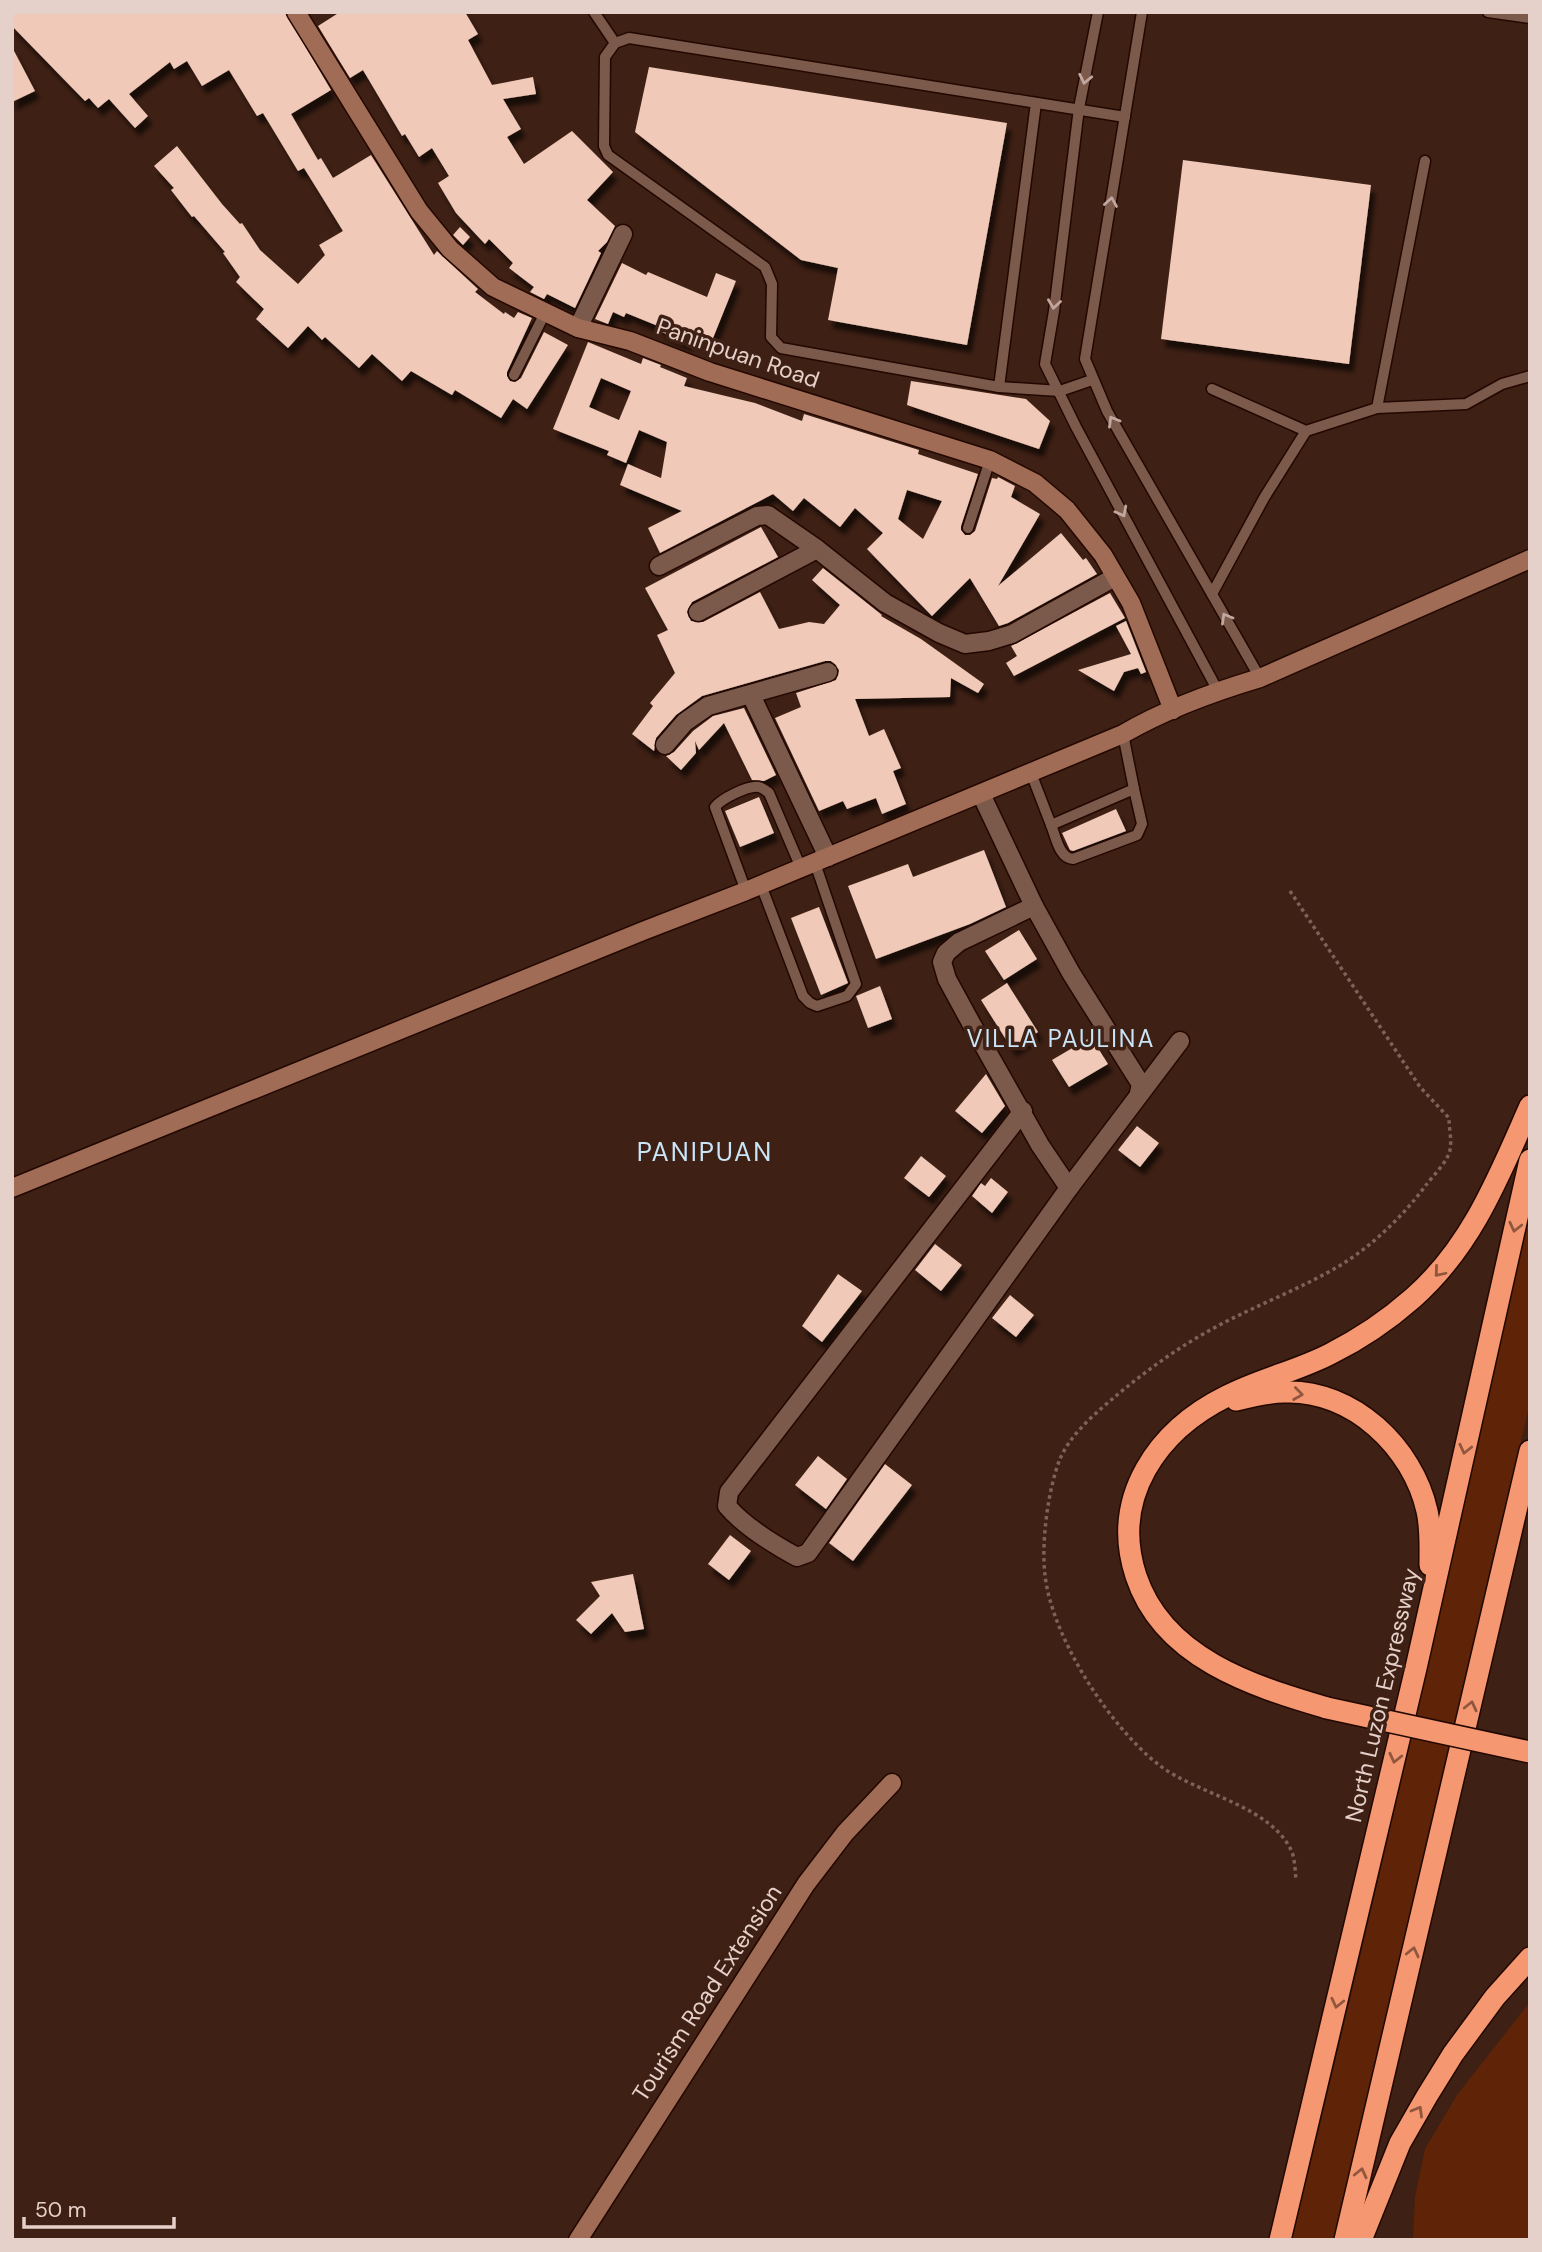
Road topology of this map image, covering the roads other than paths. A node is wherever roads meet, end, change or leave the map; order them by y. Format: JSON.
{"nodes":[{"id":1,"x":296,"y":12,"type":"edge"},
{"id":2,"x":594,"y":12,"type":"edge"},
{"id":3,"x":1098,"y":12,"type":"edge"},
{"id":4,"x":1142,"y":12,"type":"edge"},
{"id":5,"x":1488,"y":12,"type":"edge"},
{"id":6,"x":1502,"y":13,"type":"edge"},
{"id":7,"x":1530,"y":18,"type":"edge"},
{"id":8,"x":615,"y":43,"type":"junction"},
{"id":9,"x":1036,"y":103,"type":"junction"},
{"id":10,"x":1079,"y":108,"type":"junction"},
{"id":11,"x":1125,"y":117,"type":"junction"},
{"id":12,"x":1424,"y":161,"type":"dead end"},
{"id":13,"x":623,"y":234,"type":"dead end"},
{"id":14,"x":545,"y":313,"type":"junction"},
{"id":15,"x":578,"y":328,"type":"junction"},
{"id":16,"x":514,"y":375,"type":"dead end"},
{"id":17,"x":1530,"y":376,"type":"edge"},
{"id":18,"x":1093,"y":380,"type":"junction"},
{"id":19,"x":999,"y":387,"type":"junction"},
{"id":20,"x":1212,"y":389,"type":"dead end"},
{"id":21,"x":1060,"y":391,"type":"junction"},
{"id":22,"x":1377,"y":408,"type":"junction"},
{"id":23,"x":1306,"y":431,"type":"junction"},
{"id":24,"x":990,"y":460,"type":"junction"},
{"id":25,"x":968,"y":527,"type":"dead end"},
{"id":26,"x":817,"y":549,"type":"junction"},
{"id":27,"x":1530,"y":559,"type":"edge"},
{"id":28,"x":659,"y":566,"type":"dead end"},
{"id":29,"x":1115,"y":577,"type":"junction"},
{"id":30,"x":1212,"y":594,"type":"junction"},
{"id":31,"x":698,"y":612,"type":"dead end"},
{"id":32,"x":828,"y":672,"type":"dead end"},
{"id":33,"x":1260,"y":678,"type":"junction"},
{"id":34,"x":1218,"y":691,"type":"junction"},
{"id":35,"x":751,"y":695,"type":"junction"},
{"id":36,"x":1173,"y":710,"type":"junction"},
{"id":37,"x":1123,"y":734,"type":"junction"},
{"id":38,"x":665,"y":745,"type":"dead end"},
{"id":39,"x":1031,"y":773,"type":"junction"},
{"id":40,"x":1134,"y":789,"type":"junction"},
{"id":41,"x":981,"y":794,"type":"junction"},
{"id":42,"x":1051,"y":825,"type":"junction"},
{"id":43,"x":814,"y":863,"type":"junction"},
{"id":44,"x":753,"y":888,"type":"junction"},
{"id":45,"x":1034,"y":906,"type":"junction"},
{"id":46,"x":1180,"y":1041,"type":"dead end"},
{"id":47,"x":1139,"y":1093,"type":"junction"},
{"id":48,"x":1530,"y":1106,"type":"edge"},
{"id":49,"x":1023,"y":1111,"type":"junction"},
{"id":50,"x":1530,"y":1160,"type":"edge"},
{"id":51,"x":12,"y":1188,"type":"edge"},
{"id":52,"x":1069,"y":1188,"type":"junction"},
{"id":53,"x":1207,"y":1406,"type":"junction"},
{"id":54,"x":1530,"y":1451,"type":"edge"},
{"id":55,"x":1416,"y":1668,"type":"junction"},
{"id":56,"x":1530,"y":1752,"type":"edge"},
{"id":57,"x":892,"y":1783,"type":"dead end"},
{"id":58,"x":1530,"y":1958,"type":"edge"},
{"id":59,"x":578,"y":2240,"type":"edge"},
{"id":60,"x":1280,"y":2240,"type":"edge"},
{"id":61,"x":1345,"y":2240,"type":"edge"},
{"id":62,"x":1361,"y":2240,"type":"edge"}],
"edges":[{"from":1,"to":14,"type":"main road","name":"Paninpuan Road"},
{"from":2,"to":8,"type":"lane"},
{"from":3,"to":10,"type":"lane","one_way":true},
{"from":4,"to":11,"type":"lane"},
{"from":5,"to":6,"type":"lane"},
{"from":6,"to":7,"type":"lane"},
{"from":8,"to":9,"type":"lane"},
{"from":8,"to":19,"type":"lane"},
{"from":9,"to":10,"type":"lane"},
{"from":9,"to":19,"type":"lane"},
{"from":10,"to":11,"type":"lane"},
{"from":10,"to":21,"type":"lane","one_way":true},
{"from":18,"to":11,"type":"lane","one_way":true},
{"from":12,"to":22,"type":"lane"},
{"from":13,"to":15,"type":"street"},
{"from":14,"to":15,"type":"main road","name":"Paninpuan Road"},
{"from":14,"to":16,"type":"lane"},
{"from":15,"to":24,"type":"main road","name":"Paninpuan Road"},
{"from":17,"to":22,"type":"lane"},
{"from":18,"to":21,"type":"lane"},
{"from":30,"to":18,"type":"lane","one_way":true},
{"from":19,"to":21,"type":"lane"},
{"from":20,"to":23,"type":"lane"},
{"from":21,"to":34,"type":"lane","one_way":true},
{"from":22,"to":23,"type":"lane"},
{"from":23,"to":30,"type":"lane"},
{"from":24,"to":25,"type":"lane"},
{"from":24,"to":29,"type":"main road","name":"Paninpuan Road"},
{"from":26,"to":28,"type":"street"},
{"from":26,"to":29,"type":"street"},
{"from":26,"to":31,"type":"street"},
{"from":27,"to":33,"type":"main road"},
{"from":29,"to":36,"type":"main road","name":"Paninpuan Road"},
{"from":33,"to":30,"type":"lane","one_way":true},
{"from":32,"to":35,"type":"street"},
{"from":33,"to":34,"type":"main road"},
{"from":34,"to":36,"type":"main road"},
{"from":35,"to":38,"type":"street"},
{"from":35,"to":43,"type":"street"},
{"from":36,"to":37,"type":"main road"},
{"from":37,"to":39,"type":"main road"},
{"from":37,"to":40,"type":"lane"},
{"from":39,"to":41,"type":"main road"},
{"from":39,"to":42,"type":"lane"},
{"from":40,"to":42,"type":"lane"},
{"from":40,"to":42,"type":"lane"},
{"from":41,"to":43,"type":"main road"},
{"from":41,"to":45,"type":"street"},
{"from":43,"to":44,"type":"main road"},
{"from":43,"to":44,"type":"lane"},
{"from":43,"to":44,"type":"lane"},
{"from":44,"to":51,"type":"main road"},
{"from":45,"to":47,"type":"street"},
{"from":45,"to":49,"type":"street"},
{"from":46,"to":47,"type":"street"},
{"from":47,"to":52,"type":"street"},
{"from":48,"to":53,"type":"highway","one_way":true},
{"from":49,"to":52,"type":"street"},
{"from":49,"to":52,"type":"street"},
{"from":50,"to":55,"type":"highway","name":"North Luzon Expressway","one_way":true},
{"from":53,"to":55,"type":"highway","one_way":true},
{"from":53,"to":56,"type":"highway","bridge":true},
{"from":61,"to":54,"type":"highway","one_way":true},
{"from":55,"to":60,"type":"highway","name":"North Luzon Expressway","one_way":true},
{"from":57,"to":59,"type":"main road","name":"Tourism Road Extension"},
{"from":62,"to":58,"type":"highway","one_way":true}]}
